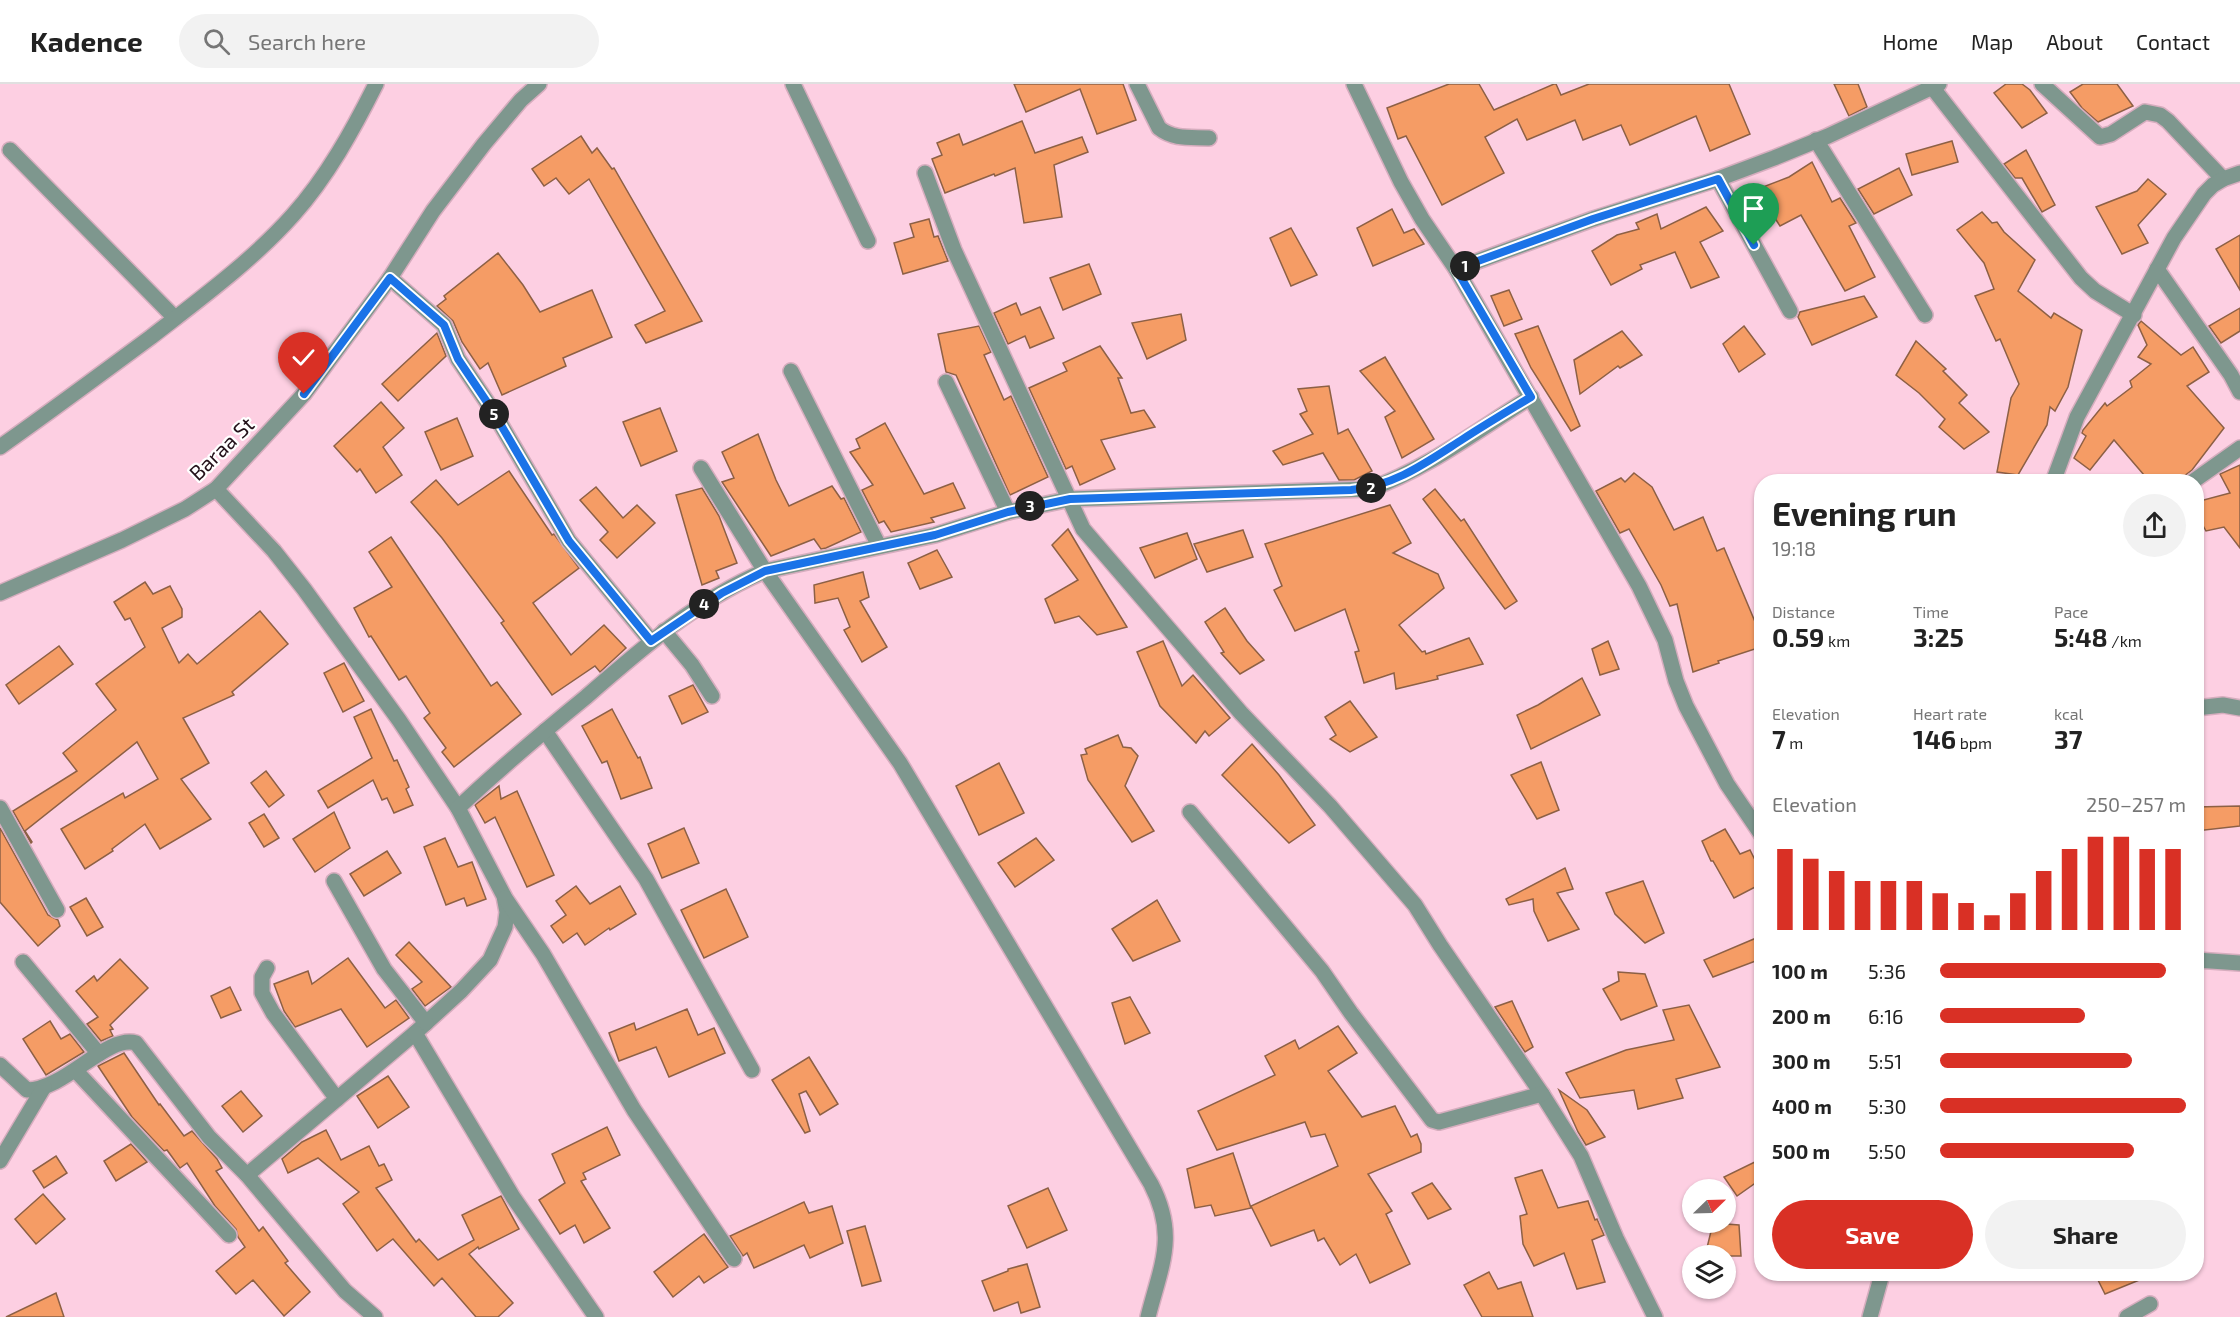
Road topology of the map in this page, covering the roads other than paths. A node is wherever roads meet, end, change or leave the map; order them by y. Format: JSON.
{"nodes":[{"id":1,"x":376,"y":84,"type":"edge"},
{"id":2,"x":539,"y":84,"type":"edge"},
{"id":3,"x":793,"y":84,"type":"edge"},
{"id":4,"x":1137,"y":84,"type":"edge"},
{"id":5,"x":1354,"y":84,"type":"edge"},
{"id":6,"x":2042,"y":84,"type":"edge"},
{"id":7,"x":1936,"y":86,"type":"edge"},
{"id":8,"x":1209,"y":138,"type":"dead end"},
{"id":9,"x":1816,"y":140,"type":"junction"},
{"id":10,"x":10,"y":150,"type":"dead end"},
{"id":11,"x":925,"y":173,"type":"dead end"},
{"id":12,"x":2240,"y":173,"type":"edge"},
{"id":13,"x":2223,"y":178,"type":"junction"},
{"id":14,"x":1718,"y":179,"type":"junction"},
{"id":15,"x":868,"y":241,"type":"dead end"},
{"id":16,"x":1456,"y":269,"type":"junction"},
{"id":17,"x":2157,"y":269,"type":"junction"},
{"id":18,"x":390,"y":278,"type":"junction"},
{"id":19,"x":1790,"y":310,"type":"dead end"},
{"id":20,"x":1925,"y":315,"type":"dead end"},
{"id":21,"x":2134,"y":315,"type":"junction"},
{"id":22,"x":175,"y":318,"type":"junction"},
{"id":23,"x":791,"y":370,"type":"dead end"},
{"id":24,"x":946,"y":382,"type":"dead end"},
{"id":25,"x":2240,"y":392,"type":"edge"},
{"id":26,"x":1531,"y":397,"type":"junction"},
{"id":27,"x":0,"y":447,"type":"edge"},
{"id":28,"x":2240,"y":448,"type":"edge"},
{"id":29,"x":701,"y":468,"type":"dead end"},
{"id":30,"x":2056,"y":474,"type":"edge"},
{"id":31,"x":2203,"y":474,"type":"edge"},
{"id":32,"x":216,"y":489,"type":"junction"},
{"id":33,"x":1070,"y":499,"type":"junction"},
{"id":34,"x":1008,"y":512,"type":"junction"},
{"id":35,"x":879,"y":546,"type":"junction"},
{"id":36,"x":765,"y":571,"type":"junction"},
{"id":37,"x":0,"y":593,"type":"edge"},
{"id":38,"x":664,"y":631,"type":"junction"},
{"id":39,"x":651,"y":641,"type":"junction"},
{"id":40,"x":712,"y":696,"type":"dead end"},
{"id":41,"x":2204,"y":707,"type":"edge"},
{"id":42,"x":2240,"y":708,"type":"edge"},
{"id":43,"x":545,"y":731,"type":"junction"},
{"id":44,"x":0,"y":808,"type":"edge"},
{"id":45,"x":458,"y":808,"type":"junction"},
{"id":46,"x":1190,"y":812,"type":"dead end"},
{"id":47,"x":1754,"y":824,"type":"edge"},
{"id":48,"x":334,"y":881,"type":"dead end"},
{"id":49,"x":504,"y":896,"type":"junction"},
{"id":50,"x":57,"y":910,"type":"dead end"},
{"id":51,"x":2204,"y":961,"type":"edge"},
{"id":52,"x":23,"y":962,"type":"dead end"},
{"id":53,"x":2240,"y":963,"type":"edge"},
{"id":54,"x":267,"y":968,"type":"dead end"},
{"id":55,"x":420,"y":1028,"type":"junction"},
{"id":56,"x":99,"y":1054,"type":"junction"},
{"id":57,"x":0,"y":1065,"type":"edge"},
{"id":58,"x":752,"y":1070,"type":"dead end"},
{"id":59,"x":76,"y":1071,"type":"junction"},
{"id":60,"x":44,"y":1087,"type":"junction"},
{"id":61,"x":1542,"y":1094,"type":"junction"},
{"id":62,"x":337,"y":1099,"type":"junction"},
{"id":63,"x":0,"y":1161,"type":"edge"},
{"id":64,"x":247,"y":1175,"type":"junction"},
{"id":65,"x":229,"y":1235,"type":"dead end"},
{"id":66,"x":734,"y":1259,"type":"dead end"},
{"id":67,"x":1880,"y":1281,"type":"edge"},
{"id":68,"x":2150,"y":1304,"type":"dead end"},
{"id":69,"x":372,"y":1316,"type":"edge"},
{"id":70,"x":596,"y":1317,"type":"edge"},
{"id":71,"x":1148,"y":1317,"type":"edge"},
{"id":72,"x":1655,"y":1317,"type":"edge"},
{"id":73,"x":1870,"y":1317,"type":"edge"},
{"id":74,"x":2127,"y":1317,"type":"edge"}],
"edges":[{"from":1,"to":22,"type":"street"},
{"from":2,"to":18,"type":"street","name":"Baraa St"},
{"from":3,"to":15,"type":"street"},
{"from":4,"to":8,"type":"street"},
{"from":5,"to":16,"type":"street"},
{"from":6,"to":13,"type":"street"},
{"from":7,"to":9,"type":"street"},
{"from":7,"to":21,"type":"street"},
{"from":9,"to":14,"type":"street"},
{"from":9,"to":20,"type":"street"},
{"from":10,"to":22,"type":"street"},
{"from":11,"to":33,"type":"street"},
{"from":12,"to":13,"type":"street"},
{"from":13,"to":17,"type":"street"},
{"from":14,"to":16,"type":"street"},
{"from":14,"to":19,"type":"street"},
{"from":16,"to":26,"type":"street"},
{"from":17,"to":21,"type":"street"},
{"from":17,"to":25,"type":"street"},
{"from":18,"to":32,"type":"street","name":"Baraa St"},
{"from":18,"to":39,"type":"street"},
{"from":21,"to":30,"type":"street"},
{"from":22,"to":27,"type":"street"},
{"from":23,"to":35,"type":"street"},
{"from":24,"to":34,"type":"street"},
{"from":26,"to":33,"type":"street"},
{"from":26,"to":47,"type":"street"},
{"from":28,"to":31,"type":"street"},
{"from":29,"to":36,"type":"street"},
{"from":32,"to":37,"type":"street","name":"Baraa St"},
{"from":32,"to":45,"type":"street"},
{"from":33,"to":34,"type":"street"},
{"from":33,"to":61,"type":"street"},
{"from":34,"to":35,"type":"street"},
{"from":35,"to":36,"type":"street"},
{"from":36,"to":38,"type":"street"},
{"from":36,"to":71,"type":"street"},
{"from":38,"to":39,"type":"street"},
{"from":38,"to":40,"type":"street"},
{"from":39,"to":43,"type":"street"},
{"from":41,"to":42,"type":"street"},
{"from":43,"to":45,"type":"street"},
{"from":43,"to":58,"type":"street"},
{"from":44,"to":50,"type":"street"},
{"from":45,"to":49,"type":"street"},
{"from":46,"to":61,"type":"street"},
{"from":48,"to":55,"type":"street"},
{"from":49,"to":55,"type":"street"},
{"from":49,"to":66,"type":"street"},
{"from":51,"to":53,"type":"street"},
{"from":52,"to":56,"type":"street"},
{"from":54,"to":62,"type":"street"},
{"from":55,"to":62,"type":"street"},
{"from":55,"to":70,"type":"street"},
{"from":56,"to":59,"type":"street"},
{"from":56,"to":64,"type":"street"},
{"from":57,"to":60,"type":"street"},
{"from":59,"to":60,"type":"street"},
{"from":59,"to":65,"type":"street"},
{"from":60,"to":63,"type":"street"},
{"from":61,"to":72,"type":"street"},
{"from":62,"to":64,"type":"street"},
{"from":64,"to":69,"type":"street"},
{"from":67,"to":73,"type":"street"},
{"from":68,"to":74,"type":"street"}]}
